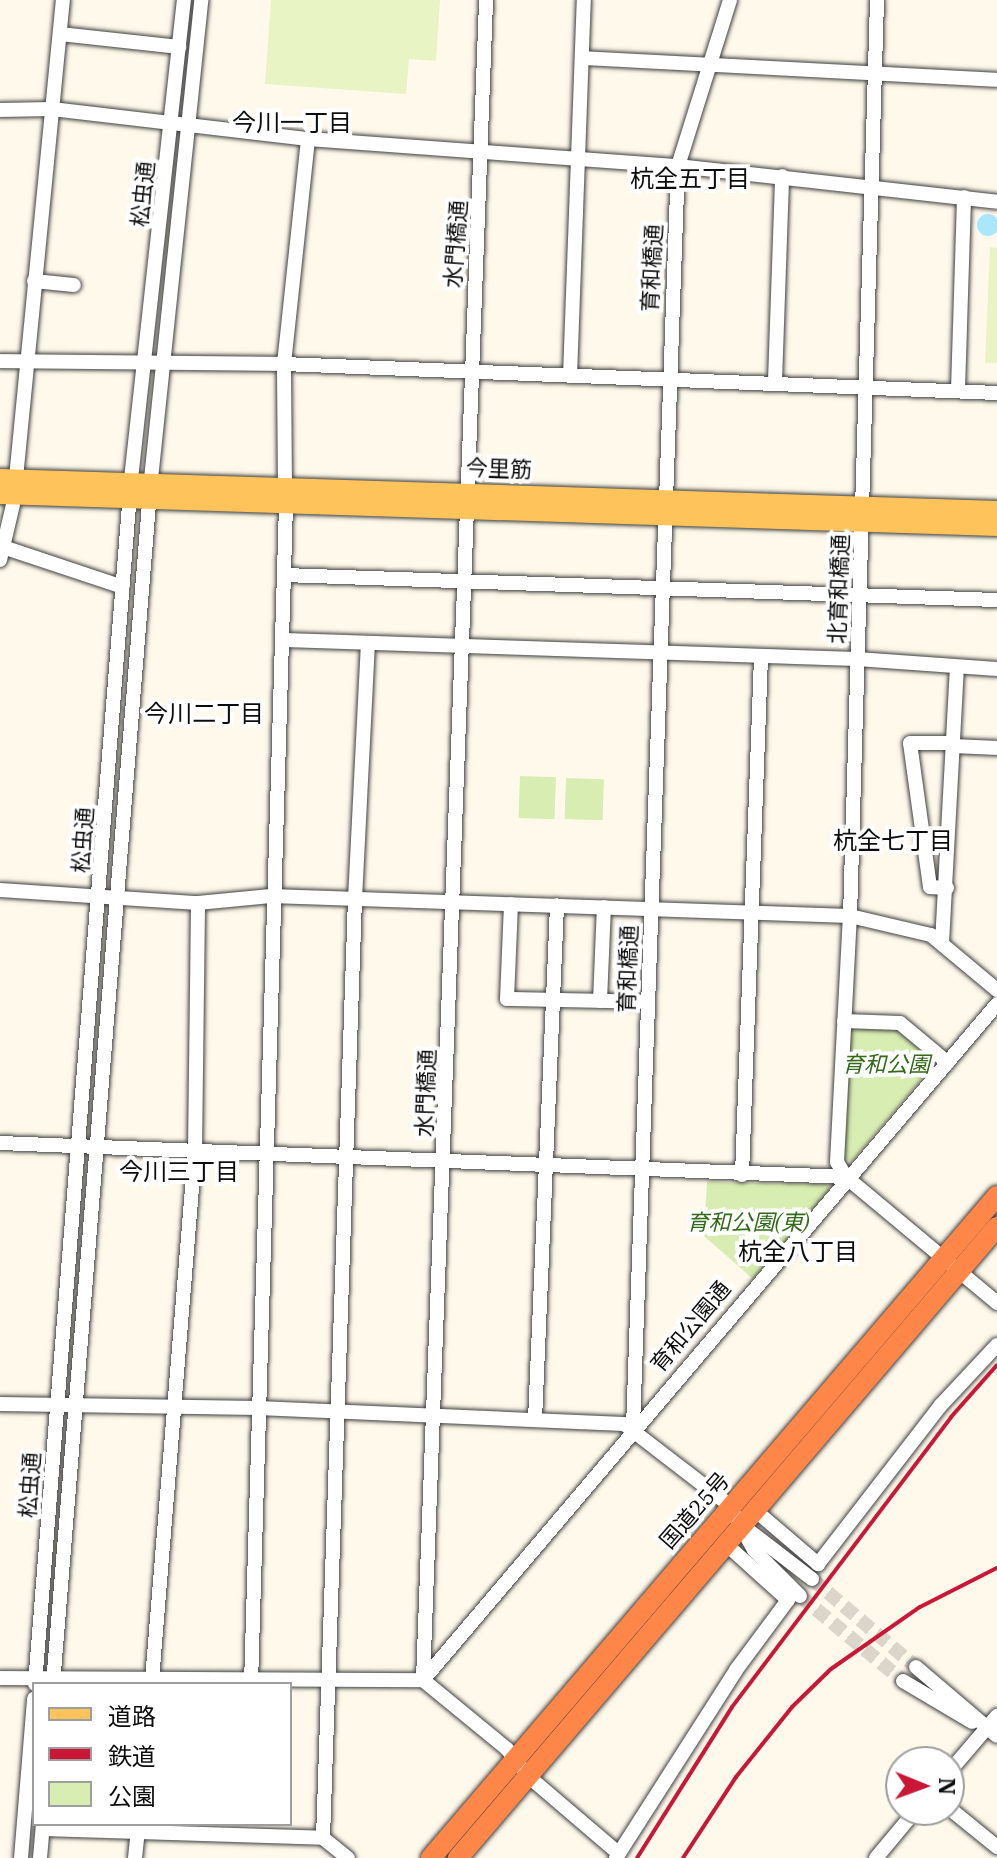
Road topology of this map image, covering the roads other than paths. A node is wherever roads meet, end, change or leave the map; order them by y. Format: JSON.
{"nodes":[{"id":1,"x":63,"y":0,"type":"edge"},
{"id":2,"x":178,"y":0,"type":"edge"},
{"id":3,"x":184,"y":0,"type":"edge"},
{"id":4,"x":201,"y":0,"type":"edge"},
{"id":5,"x":486,"y":0,"type":"edge"},
{"id":6,"x":584,"y":0,"type":"edge"},
{"id":7,"x":730,"y":0,"type":"edge"},
{"id":8,"x":877,"y":0,"type":"edge"},
{"id":9,"x":60,"y":34,"type":"junction"},
{"id":10,"x":179,"y":47,"type":"junction"},
{"id":11,"x":582,"y":58,"type":"junction"},
{"id":12,"x":710,"y":64,"type":"junction"},
{"id":13,"x":876,"y":75,"type":"junction"},
{"id":14,"x":997,"y":80,"type":"edge"},
{"id":15,"x":52,"y":109,"type":"junction"},
{"id":16,"x":0,"y":110,"type":"edge"},
{"id":17,"x":171,"y":126,"type":"junction"},
{"id":18,"x":188,"y":127,"type":"junction"},
{"id":19,"x":308,"y":139,"type":"junction"},
{"id":20,"x":483,"y":154,"type":"junction"},
{"id":21,"x":578,"y":162,"type":"junction"},
{"id":22,"x":678,"y":166,"type":"junction"},
{"id":23,"x":782,"y":176,"type":"junction"},
{"id":24,"x":872,"y":185,"type":"junction"},
{"id":25,"x":964,"y":197,"type":"junction"},
{"id":26,"x":997,"y":202,"type":"edge"},
{"id":27,"x":34,"y":281,"type":"junction"},
{"id":28,"x":74,"y":285,"type":"dead end"},
{"id":29,"x":0,"y":361,"type":"edge"},
{"id":30,"x":26,"y":362,"type":"junction"},
{"id":31,"x":148,"y":362,"type":"junction"},
{"id":32,"x":165,"y":362,"type":"junction"},
{"id":33,"x":284,"y":364,"type":"junction"},
{"id":34,"x":472,"y":373,"type":"junction"},
{"id":35,"x":570,"y":376,"type":"junction"},
{"id":36,"x":668,"y":379,"type":"junction"},
{"id":37,"x":775,"y":381,"type":"junction"},
{"id":38,"x":867,"y":385,"type":"junction"},
{"id":39,"x":958,"y":390,"type":"junction"},
{"id":40,"x":997,"y":393,"type":"edge"},
{"id":41,"x":8,"y":487,"type":"edge"},
{"id":42,"x":131,"y":488,"type":"junction"},
{"id":43,"x":150,"y":489,"type":"junction"},
{"id":44,"x":285,"y":494,"type":"junction"},
{"id":45,"x":467,"y":499,"type":"junction"},
{"id":46,"x":665,"y":505,"type":"junction"},
{"id":47,"x":997,"y":510,"type":"edge"},
{"id":48,"x":862,"y":514,"type":"junction"},
{"id":49,"x":997,"y":527,"type":"edge"},
{"id":50,"x":2,"y":554,"type":"edge"},
{"id":51,"x":284,"y":575,"type":"junction"},
{"id":52,"x":464,"y":581,"type":"junction"},
{"id":53,"x":123,"y":587,"type":"junction"},
{"id":54,"x":664,"y":589,"type":"junction"},
{"id":55,"x":860,"y":596,"type":"junction"},
{"id":56,"x":997,"y":600,"type":"edge"},
{"id":57,"x":285,"y":640,"type":"junction"},
{"id":58,"x":368,"y":643,"type":"junction"},
{"id":59,"x":462,"y":647,"type":"junction"},
{"id":60,"x":661,"y":654,"type":"junction"},
{"id":61,"x":761,"y":656,"type":"junction"},
{"id":62,"x":857,"y":659,"type":"junction"},
{"id":63,"x":957,"y":667,"type":"junction"},
{"id":64,"x":997,"y":669,"type":"edge"},
{"id":65,"x":954,"y":745,"type":"junction"},
{"id":66,"x":997,"y":748,"type":"edge"},
{"id":67,"x":947,"y":888,"type":"junction"},
{"id":68,"x":0,"y":890,"type":"edge"},
{"id":69,"x":271,"y":896,"type":"junction"},
{"id":70,"x":107,"y":899,"type":"junction"},
{"id":71,"x":355,"y":899,"type":"junction"},
{"id":72,"x":454,"y":902,"type":"junction"},
{"id":73,"x":198,"y":903,"type":"junction"},
{"id":74,"x":511,"y":904,"type":"junction"},
{"id":75,"x":557,"y":905,"type":"junction"},
{"id":76,"x":604,"y":907,"type":"junction"},
{"id":77,"x":651,"y":908,"type":"junction"},
{"id":78,"x":751,"y":913,"type":"junction"},
{"id":79,"x":850,"y":916,"type":"junction"},
{"id":80,"x":942,"y":943,"type":"junction"},
{"id":81,"x":997,"y":990,"type":"edge"},
{"id":82,"x":553,"y":1000,"type":"junction"},
{"id":83,"x":600,"y":1001,"type":"junction"},
{"id":84,"x":648,"y":1002,"type":"junction"},
{"id":85,"x":997,"y":1004,"type":"edge"},
{"id":86,"x":844,"y":1021,"type":"junction"},
{"id":87,"x":948,"y":1063,"type":"junction"},
{"id":88,"x":0,"y":1143,"type":"edge"},
{"id":89,"x":76,"y":1146,"type":"junction"},
{"id":90,"x":96,"y":1147,"type":"junction"},
{"id":91,"x":195,"y":1151,"type":"junction"},
{"id":92,"x":269,"y":1154,"type":"junction"},
{"id":93,"x":349,"y":1157,"type":"junction"},
{"id":94,"x":445,"y":1160,"type":"junction"},
{"id":95,"x":546,"y":1164,"type":"junction"},
{"id":96,"x":643,"y":1170,"type":"junction"},
{"id":97,"x":742,"y":1175,"type":"junction"},
{"id":98,"x":846,"y":1177,"type":"junction"},
{"id":99,"x":997,"y":1196,"type":"edge"},
{"id":100,"x":997,"y":1227,"type":"edge"},
{"id":101,"x":952,"y":1264,"type":"junction"},
{"id":102,"x":997,"y":1303,"type":"edge"},
{"id":103,"x":997,"y":1345,"type":"edge"},
{"id":104,"x":0,"y":1404,"type":"edge"},
{"id":105,"x":57,"y":1404,"type":"junction"},
{"id":106,"x":75,"y":1404,"type":"junction"},
{"id":107,"x":171,"y":1406,"type":"junction"},
{"id":108,"x":258,"y":1408,"type":"junction"},
{"id":109,"x":341,"y":1412,"type":"junction"},
{"id":110,"x":437,"y":1417,"type":"junction"},
{"id":111,"x":535,"y":1420,"type":"junction"},
{"id":112,"x":633,"y":1427,"type":"junction"},
{"id":113,"x":729,"y":1505,"type":"junction"},
{"id":114,"x":749,"y":1519,"type":"junction"},
{"id":115,"x":727,"y":1545,"type":"junction"},
{"id":116,"x":812,"y":1579,"type":"tunnel mouth"},
{"id":117,"x":800,"y":1596,"type":"tunnel mouth"},
{"id":118,"x":916,"y":1667,"type":"tunnel mouth"},
{"id":119,"x":0,"y":1678,"type":"edge"},
{"id":120,"x":152,"y":1680,"type":"junction"},
{"id":121,"x":423,"y":1680,"type":"junction"},
{"id":122,"x":36,"y":1681,"type":"edge"},
{"id":123,"x":53,"y":1681,"type":"edge"},
{"id":124,"x":903,"y":1681,"type":"tunnel mouth"},
{"id":125,"x":251,"y":1682,"type":"edge"},
{"id":126,"x":329,"y":1682,"type":"junction"},
{"id":127,"x":997,"y":1716,"type":"edge"},
{"id":128,"x":32,"y":1723,"type":"edge"},
{"id":129,"x":992,"y":1732,"type":"edge"},
{"id":130,"x":965,"y":1757,"type":"edge"},
{"id":131,"x":512,"y":1761,"type":"junction"},
{"id":132,"x":528,"y":1776,"type":"junction"},
{"id":133,"x":965,"y":1821,"type":"edge"},
{"id":134,"x":903,"y":1826,"type":"edge"},
{"id":135,"x":43,"y":1827,"type":"edge"},
{"id":136,"x":245,"y":1830,"type":"edge"},
{"id":137,"x":138,"y":1831,"type":"junction"},
{"id":138,"x":323,"y":1838,"type":"junction"},
{"id":139,"x":997,"y":1847,"type":"edge"},
{"id":140,"x":617,"y":1856,"type":"edge"},
{"id":141,"x":878,"y":1857,"type":"edge"},
{"id":142,"x":21,"y":1858,"type":"edge"},
{"id":143,"x":40,"y":1858,"type":"edge"},
{"id":144,"x":135,"y":1858,"type":"edge"},
{"id":145,"x":348,"y":1858,"type":"edge"},
{"id":146,"x":431,"y":1858,"type":"edge"},
{"id":147,"x":458,"y":1858,"type":"edge"}],
"edges":[{"from":1,"to":9,"type":"street"},
{"from":2,"to":3,"type":"street"},
{"from":3,"to":10,"type":"street","name":"松虫通"},
{"from":4,"to":18,"type":"street","name":"松虫通"},
{"from":5,"to":20,"type":"street","name":"水門橋通"},
{"from":6,"to":11,"type":"street"},
{"from":7,"to":12,"type":"street","name":"育和橋通"},
{"from":8,"to":13,"type":"street","name":"北育和橋通"},
{"from":9,"to":10,"type":"street"},
{"from":9,"to":15,"type":"street"},
{"from":10,"to":17,"type":"street","name":"松虫通"},
{"from":11,"to":12,"type":"street"},
{"from":11,"to":21,"type":"street"},
{"from":12,"to":13,"type":"street"},
{"from":12,"to":22,"type":"street","name":"育和橋通"},
{"from":13,"to":14,"type":"street"},
{"from":13,"to":24,"type":"street","name":"北育和橋通"},
{"from":15,"to":16,"type":"street"},
{"from":15,"to":17,"type":"street"},
{"from":15,"to":27,"type":"street"},
{"from":17,"to":18,"type":"street"},
{"from":17,"to":31,"type":"street","name":"松虫通"},
{"from":18,"to":19,"type":"street"},
{"from":18,"to":32,"type":"street","name":"松虫通"},
{"from":19,"to":20,"type":"street"},
{"from":19,"to":33,"type":"street"},
{"from":20,"to":21,"type":"street"},
{"from":20,"to":34,"type":"street","name":"水門橋通"},
{"from":21,"to":22,"type":"street"},
{"from":21,"to":35,"type":"street"},
{"from":22,"to":23,"type":"street"},
{"from":22,"to":36,"type":"street","name":"育和橋通"},
{"from":23,"to":24,"type":"street"},
{"from":23,"to":37,"type":"street"},
{"from":24,"to":25,"type":"street"},
{"from":24,"to":38,"type":"street","name":"北育和橋通"},
{"from":25,"to":26,"type":"street"},
{"from":25,"to":39,"type":"street"},
{"from":27,"to":28,"type":"street"},
{"from":27,"to":30,"type":"street"},
{"from":29,"to":30,"type":"street"},
{"from":30,"to":31,"type":"street"},
{"from":30,"to":41,"type":"street"},
{"from":31,"to":32,"type":"street"},
{"from":31,"to":42,"type":"street","name":"松虫通"},
{"from":32,"to":33,"type":"street"},
{"from":32,"to":43,"type":"street","name":"松虫通"},
{"from":33,"to":34,"type":"street"},
{"from":33,"to":44,"type":"street"},
{"from":34,"to":35,"type":"street"},
{"from":34,"to":45,"type":"street","name":"水門橋通"},
{"from":35,"to":36,"type":"street"},
{"from":36,"to":37,"type":"street"},
{"from":36,"to":46,"type":"street","name":"育和橋通"},
{"from":37,"to":38,"type":"street"},
{"from":38,"to":39,"type":"street"},
{"from":38,"to":48,"type":"street","name":"北育和橋通"},
{"from":39,"to":40,"type":"street"},
{"from":41,"to":42,"type":"main road","name":"今里筋"},
{"from":41,"to":50,"type":"street"},
{"from":42,"to":43,"type":"main road","name":"今里筋"},
{"from":42,"to":53,"type":"street","name":"松虫通"},
{"from":43,"to":44,"type":"main road","name":"今里筋"},
{"from":43,"to":70,"type":"street","name":"松虫通"},
{"from":44,"to":45,"type":"main road","name":"今里筋"},
{"from":44,"to":51,"type":"street"},
{"from":45,"to":46,"type":"main road","name":"今里筋"},
{"from":45,"to":52,"type":"street","name":"水門橋通"},
{"from":46,"to":48,"type":"main road","name":"今里筋"},
{"from":46,"to":54,"type":"street","name":"育和橋通"},
{"from":47,"to":48,"type":"main road","name":"今里筋"},
{"from":48,"to":49,"type":"main road","name":"今里筋"},
{"from":48,"to":55,"type":"street","name":"北育和橋通"},
{"from":50,"to":53,"type":"street"},
{"from":51,"to":52,"type":"street"},
{"from":51,"to":57,"type":"street"},
{"from":52,"to":54,"type":"street"},
{"from":52,"to":59,"type":"street","name":"水門橋通"},
{"from":53,"to":70,"type":"street","name":"松虫通"},
{"from":54,"to":55,"type":"street"},
{"from":54,"to":60,"type":"street","name":"育和橋通"},
{"from":55,"to":56,"type":"street"},
{"from":55,"to":62,"type":"street","name":"北育和橋通"},
{"from":57,"to":58,"type":"street"},
{"from":57,"to":69,"type":"street"},
{"from":58,"to":59,"type":"street"},
{"from":58,"to":71,"type":"street"},
{"from":59,"to":60,"type":"street"},
{"from":59,"to":72,"type":"street","name":"水門橋通"},
{"from":60,"to":61,"type":"street"},
{"from":60,"to":77,"type":"street","name":"育和橋通"},
{"from":61,"to":62,"type":"street"},
{"from":61,"to":78,"type":"street"},
{"from":62,"to":63,"type":"street"},
{"from":62,"to":79,"type":"street","name":"北育和橋通"},
{"from":63,"to":64,"type":"street"},
{"from":63,"to":65,"type":"street"},
{"from":65,"to":66,"type":"street"},
{"from":65,"to":67,"type":"street"},
{"from":65,"to":67,"type":"street"},
{"from":67,"to":80,"type":"street"},
{"from":68,"to":70,"type":"street"},
{"from":69,"to":71,"type":"street"},
{"from":69,"to":73,"type":"street"},
{"from":69,"to":92,"type":"street"},
{"from":70,"to":73,"type":"street"},
{"from":70,"to":89,"type":"street","name":"松虫通"},
{"from":70,"to":90,"type":"street","name":"松虫通"},
{"from":71,"to":72,"type":"street"},
{"from":71,"to":93,"type":"street"},
{"from":72,"to":74,"type":"street"},
{"from":72,"to":94,"type":"street","name":"水門橋通"},
{"from":73,"to":91,"type":"street"},
{"from":74,"to":75,"type":"street"},
{"from":74,"to":82,"type":"street"},
{"from":75,"to":76,"type":"street"},
{"from":75,"to":82,"type":"street"},
{"from":76,"to":77,"type":"street"},
{"from":76,"to":83,"type":"street"},
{"from":77,"to":78,"type":"street"},
{"from":77,"to":84,"type":"street","name":"育和橋通"},
{"from":78,"to":79,"type":"street"},
{"from":78,"to":97,"type":"street"},
{"from":79,"to":80,"type":"street"},
{"from":79,"to":86,"type":"street","name":"北育和橋通"},
{"from":80,"to":81,"type":"street"},
{"from":82,"to":83,"type":"street"},
{"from":82,"to":95,"type":"street"},
{"from":83,"to":84,"type":"street"},
{"from":84,"to":96,"type":"street","name":"育和橋通"},
{"from":85,"to":87,"type":"street","name":"育和公園通"},
{"from":86,"to":87,"type":"street"},
{"from":86,"to":98,"type":"street","name":"北育和橋通"},
{"from":87,"to":98,"type":"street","name":"育和公園通"},
{"from":88,"to":89,"type":"street"},
{"from":89,"to":90,"type":"street"},
{"from":89,"to":105,"type":"street","name":"松虫通"},
{"from":90,"to":91,"type":"street"},
{"from":90,"to":106,"type":"street","name":"松虫通"},
{"from":91,"to":92,"type":"street"},
{"from":91,"to":107,"type":"street"},
{"from":92,"to":93,"type":"street"},
{"from":92,"to":108,"type":"street"},
{"from":93,"to":94,"type":"street"},
{"from":93,"to":109,"type":"street"},
{"from":94,"to":95,"type":"street"},
{"from":94,"to":110,"type":"street","name":"水門橋通"},
{"from":95,"to":96,"type":"street"},
{"from":95,"to":111,"type":"street"},
{"from":96,"to":97,"type":"street"},
{"from":96,"to":112,"type":"street","name":"育和橋通"},
{"from":97,"to":98,"type":"street"},
{"from":98,"to":101,"type":"street"},
{"from":98,"to":112,"type":"street","name":"育和公園通"},
{"from":99,"to":101,"type":"highway","name":"国道25号"},
{"from":100,"to":101,"type":"highway","name":"国道25号"},
{"from":101,"to":102,"type":"street"},
{"from":101,"to":113,"type":"highway","name":"国道25号"},
{"from":101,"to":114,"type":"highway","name":"国道25号"},
{"from":103,"to":114,"type":"street"},
{"from":104,"to":105,"type":"street"},
{"from":105,"to":106,"type":"street"},
{"from":105,"to":122,"type":"street","name":"松虫通"},
{"from":106,"to":107,"type":"street"},
{"from":106,"to":123,"type":"street","name":"松虫通"},
{"from":107,"to":108,"type":"street"},
{"from":107,"to":120,"type":"street"},
{"from":108,"to":109,"type":"street"},
{"from":108,"to":125,"type":"street"},
{"from":109,"to":110,"type":"street"},
{"from":109,"to":126,"type":"street"},
{"from":110,"to":111,"type":"street"},
{"from":110,"to":121,"type":"street","name":"水門橋通"},
{"from":111,"to":112,"type":"street"},
{"from":112,"to":113,"type":"street"},
{"from":112,"to":121,"type":"street","name":"育和公園通"},
{"from":113,"to":114,"type":"street"},
{"from":113,"to":131,"type":"highway","name":"国道25号"},
{"from":114,"to":115,"type":"highway","name":"国道25号"},
{"from":114,"to":116,"type":"street"},
{"from":114,"to":117,"type":"street"},
{"from":115,"to":132,"type":"highway","name":"国道25号"},
{"from":115,"to":140,"type":"street"},
{"from":118,"to":129,"type":"street"},
{"from":119,"to":122,"type":"street"},
{"from":120,"to":123,"type":"street"},
{"from":120,"to":125,"type":"street"},
{"from":121,"to":126,"type":"street"},
{"from":121,"to":131,"type":"street"},
{"from":122,"to":123,"type":"street"},
{"from":124,"to":129,"type":"street"},
{"from":125,"to":126,"type":"street"},
{"from":126,"to":138,"type":"street"},
{"from":127,"to":129,"type":"street"},
{"from":128,"to":142,"type":"street"},
{"from":129,"to":130,"type":"street"},
{"from":131,"to":132,"type":"street"},
{"from":131,"to":146,"type":"highway","name":"国道25号"},
{"from":132,"to":140,"type":"street"},
{"from":132,"to":147,"type":"highway","name":"国道25号"},
{"from":133,"to":139,"type":"street"},
{"from":134,"to":141,"type":"street"},
{"from":135,"to":137,"type":"street"},
{"from":135,"to":143,"type":"street"},
{"from":136,"to":137,"type":"street"},
{"from":136,"to":138,"type":"street"},
{"from":137,"to":144,"type":"street"},
{"from":138,"to":145,"type":"street"}]}
